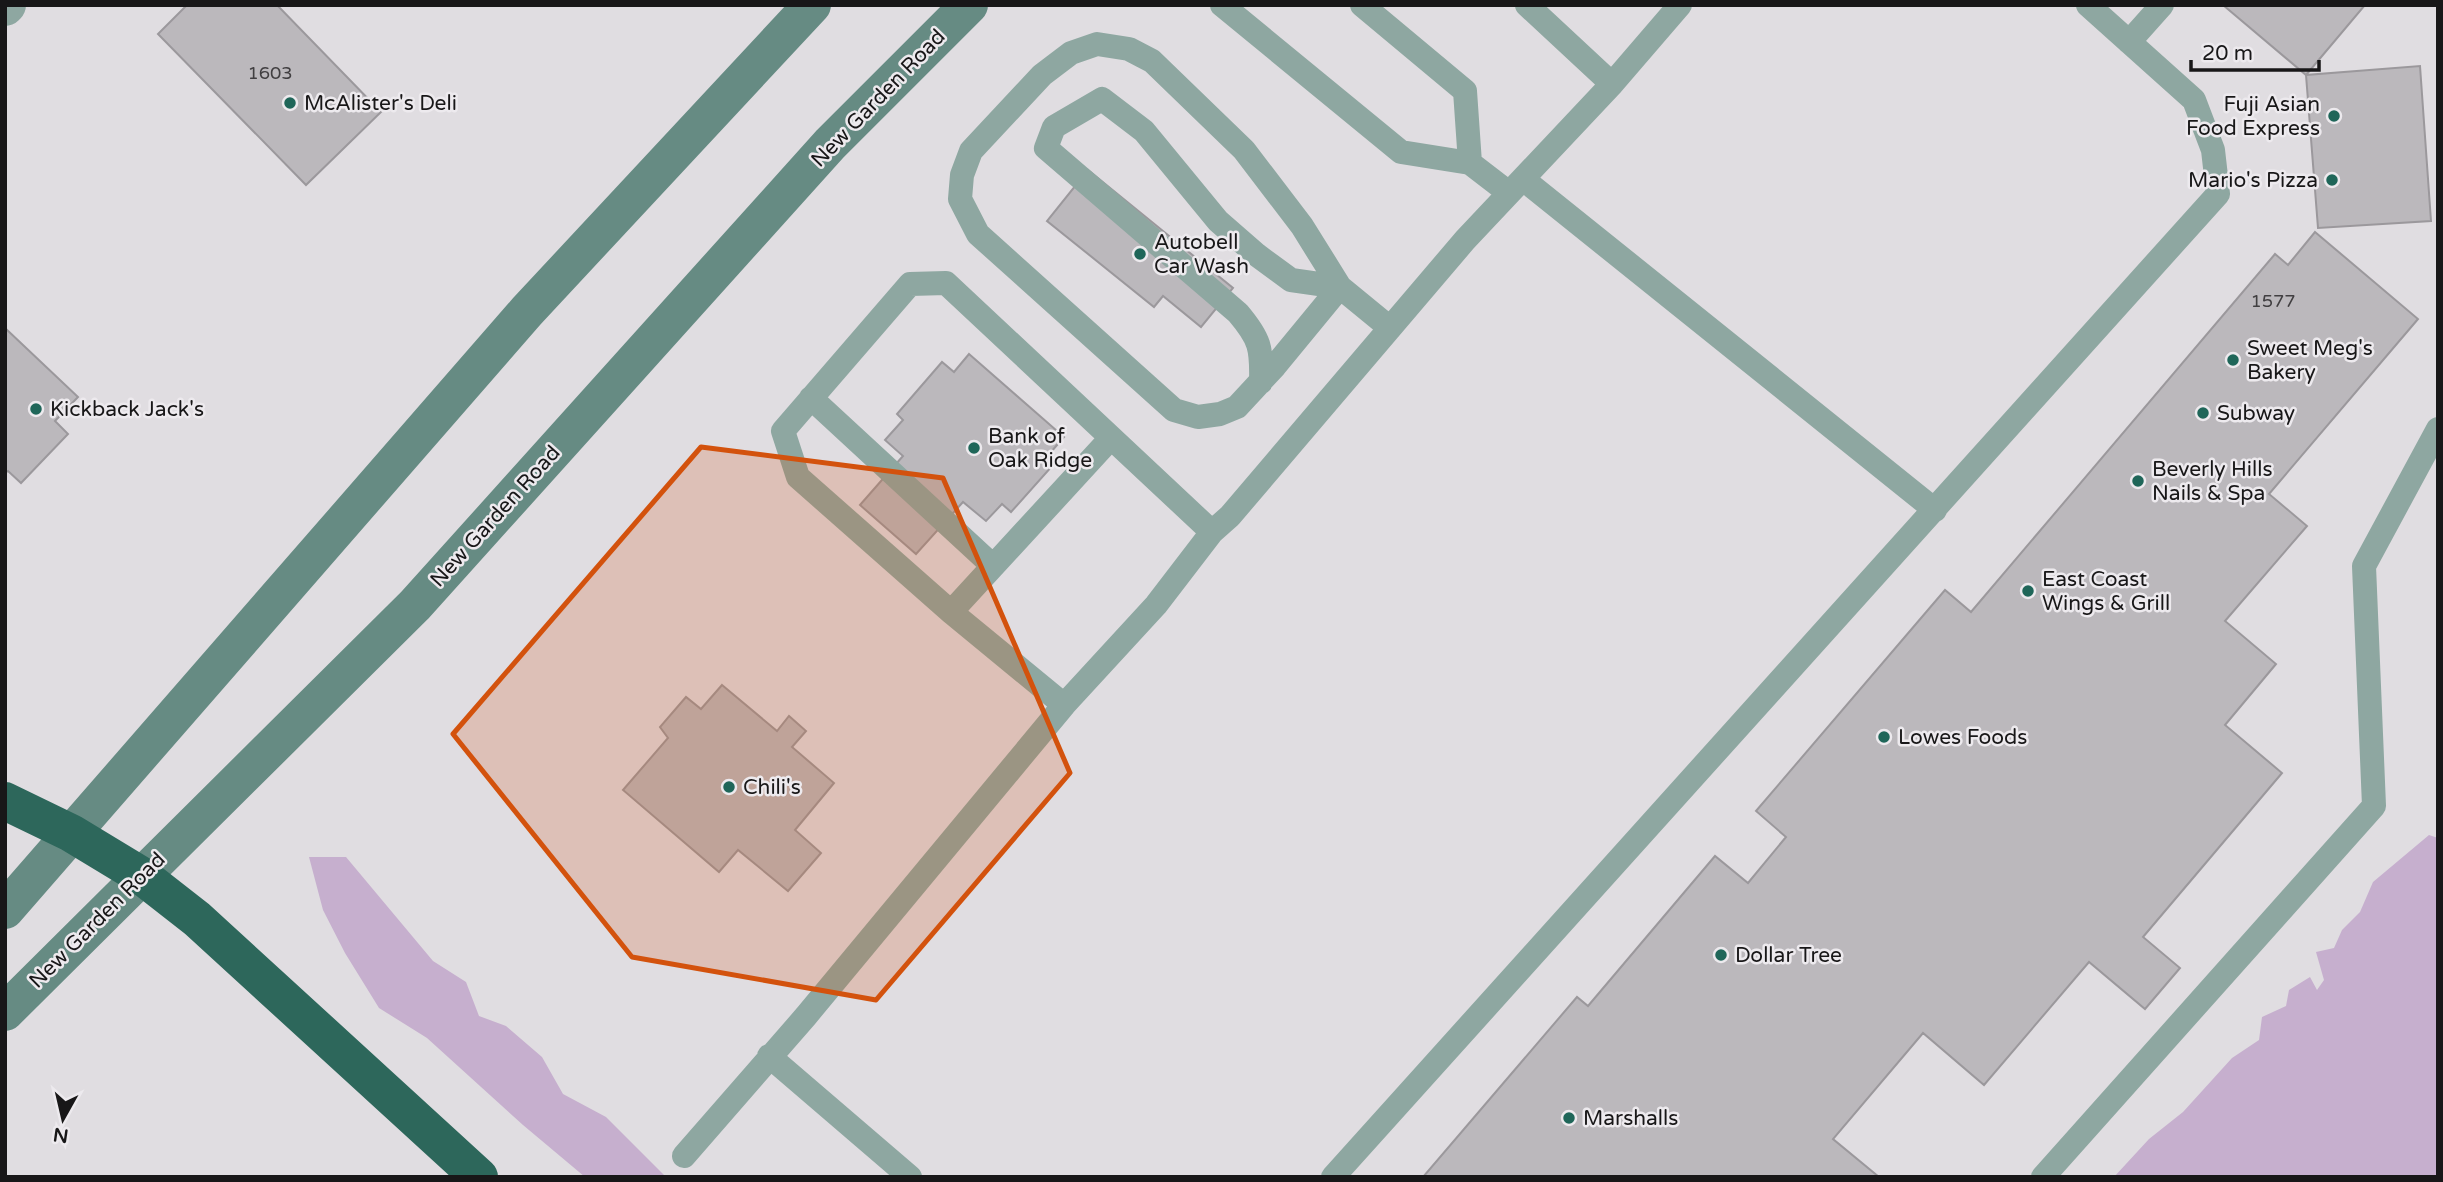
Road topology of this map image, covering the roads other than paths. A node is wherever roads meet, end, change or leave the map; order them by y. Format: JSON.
{"nodes":[{"id":1,"x":812,"y":5,"type":"edge"},
{"id":2,"x":969,"y":5,"type":"edge"},
{"id":3,"x":1222,"y":5,"type":"edge"},
{"id":4,"x":1362,"y":5,"type":"edge"},
{"id":5,"x":1527,"y":5,"type":"edge"},
{"id":6,"x":1680,"y":5,"type":"edge"},
{"id":7,"x":2088,"y":5,"type":"edge"},
{"id":8,"x":2162,"y":5,"type":"edge"},
{"id":9,"x":2129,"y":42,"type":"junction"},
{"id":10,"x":1612,"y":84,"type":"junction"},
{"id":11,"x":1470,"y":163,"type":"junction"},
{"id":12,"x":1516,"y":186,"type":"junction"},
{"id":13,"x":1340,"y":287,"type":"junction"},
{"id":14,"x":1390,"y":328,"type":"junction"},
{"id":15,"x":1261,"y":382,"type":"junction"},
{"id":16,"x":811,"y":398,"type":"junction"},
{"id":17,"x":2438,"y":429,"type":"edge"},
{"id":18,"x":1110,"y":439,"type":"junction"},
{"id":19,"x":1935,"y":510,"type":"junction"},
{"id":20,"x":1212,"y":532,"type":"junction"},
{"id":21,"x":993,"y":566,"type":"junction"},
{"id":22,"x":951,"y":612,"type":"junction"},
{"id":23,"x":1063,"y":705,"type":"junction"},
{"id":24,"x":5,"y":801,"type":"edge"},
{"id":25,"x":71,"y":833,"type":"junction"},
{"id":26,"x":142,"y":876,"type":"junction"},
{"id":27,"x":5,"y":910,"type":"edge"},
{"id":28,"x":5,"y":1012,"type":"edge"},
{"id":29,"x":769,"y":1056,"type":"junction"},
{"id":30,"x":684,"y":1156,"type":"dead end"},
{"id":31,"x":479,"y":1177,"type":"edge"},
{"id":32,"x":910,"y":1177,"type":"edge"},
{"id":33,"x":1333,"y":1177,"type":"edge"},
{"id":34,"x":2043,"y":1177,"type":"edge"}],
"edges":[{"from":1,"to":25,"type":"main road"},
{"from":2,"to":26,"type":"main road","name":"New Garden Road"},
{"from":3,"to":11,"type":"lane"},
{"from":4,"to":11,"type":"lane"},
{"from":5,"to":10,"type":"lane"},
{"from":6,"to":10,"type":"lane"},
{"from":7,"to":9,"type":"lane"},
{"from":8,"to":9,"type":"lane"},
{"from":9,"to":19,"type":"lane"},
{"from":10,"to":12,"type":"lane"},
{"from":11,"to":12,"type":"lane"},
{"from":12,"to":14,"type":"lane"},
{"from":12,"to":19,"type":"lane"},
{"from":13,"to":14,"type":"lane"},
{"from":13,"to":15,"type":"lane"},
{"from":13,"to":15,"type":"lane"},
{"from":13,"to":15,"type":"lane"},
{"from":14,"to":20,"type":"lane"},
{"from":16,"to":18,"type":"lane"},
{"from":16,"to":21,"type":"lane"},
{"from":16,"to":22,"type":"lane"},
{"from":17,"to":34,"type":"lane"},
{"from":18,"to":20,"type":"lane"},
{"from":18,"to":21,"type":"lane"},
{"from":19,"to":33,"type":"lane"},
{"from":20,"to":23,"type":"lane"},
{"from":21,"to":22,"type":"lane"},
{"from":22,"to":23,"type":"lane"},
{"from":23,"to":29,"type":"lane"},
{"from":24,"to":25,"type":"highway"},
{"from":25,"to":26,"type":"highway"},
{"from":25,"to":27,"type":"main road"},
{"from":26,"to":28,"type":"main road","name":"New Garden Road"},
{"from":26,"to":31,"type":"highway"},
{"from":29,"to":30,"type":"lane"},
{"from":29,"to":32,"type":"lane"}]}
